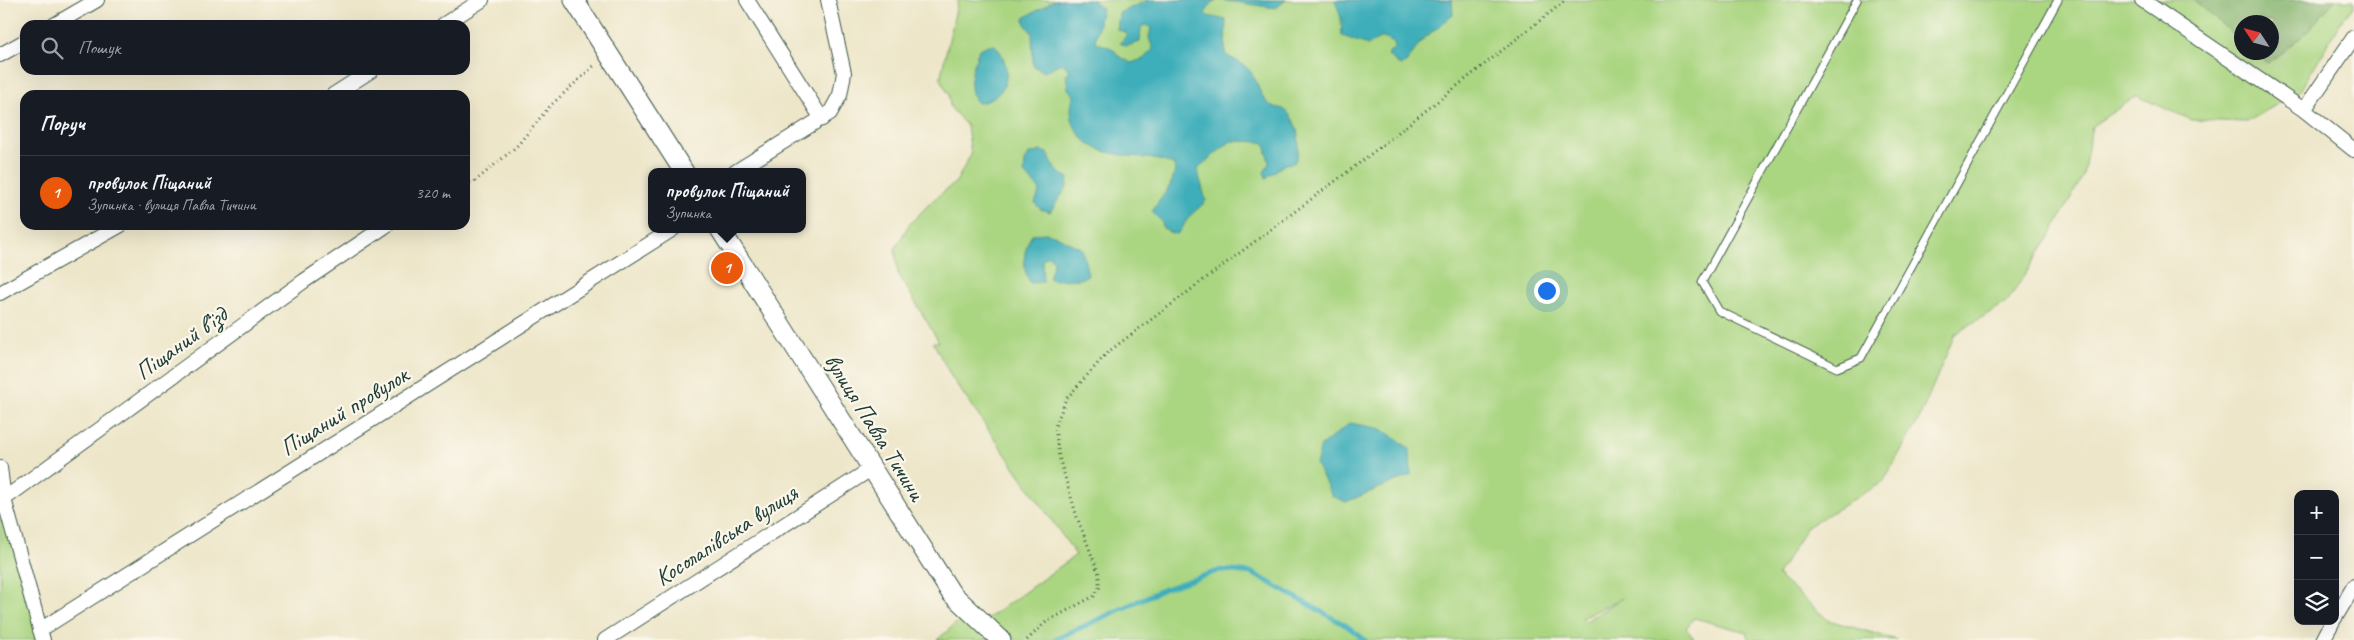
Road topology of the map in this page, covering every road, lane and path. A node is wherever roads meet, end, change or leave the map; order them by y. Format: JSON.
{"nodes":[{"id":1,"x":97,"y":0,"type":"edge"},
{"id":2,"x":482,"y":0,"type":"edge"},
{"id":3,"x":574,"y":0,"type":"edge"},
{"id":4,"x":747,"y":0,"type":"edge"},
{"id":5,"x":828,"y":0,"type":"edge"},
{"id":6,"x":1566,"y":0,"type":"edge"},
{"id":7,"x":1857,"y":0,"type":"edge"},
{"id":8,"x":2058,"y":0,"type":"edge"},
{"id":9,"x":2142,"y":0,"type":"edge"},
{"id":10,"x":63,"y":20,"type":"edge"},
{"id":11,"x":451,"y":20,"type":"edge"},
{"id":12,"x":2354,"y":37,"type":"edge"},
{"id":13,"x":20,"y":44,"type":"edge"},
{"id":14,"x":0,"y":54,"type":"edge"},
{"id":15,"x":608,"y":54,"type":"junction"},
{"id":16,"x":364,"y":75,"type":"edge"},
{"id":17,"x":341,"y":90,"type":"edge"},
{"id":18,"x":2304,"y":110,"type":"junction"},
{"id":19,"x":822,"y":119,"type":"junction"},
{"id":20,"x":2354,"y":150,"type":"edge"},
{"id":21,"x":681,"y":168,"type":"edge"},
{"id":22,"x":742,"y":168,"type":"edge"},
{"id":23,"x":470,"y":182,"type":"edge"},
{"id":24,"x":112,"y":230,"type":"edge"},
{"id":25,"x":380,"y":230,"type":"edge"},
{"id":26,"x":667,"y":233,"type":"edge"},
{"id":27,"x":723,"y":233,"type":"edge"},
{"id":28,"x":0,"y":293,"type":"edge"},
{"id":29,"x":0,"y":468,"type":"edge"},
{"id":30,"x":871,"y":469,"type":"junction"},
{"id":31,"x":4,"y":499,"type":"junction"},
{"id":32,"x":2354,"y":586,"type":"edge"},
{"id":33,"x":2339,"y":612,"type":"edge"},
{"id":34,"x":2331,"y":625,"type":"edge"},
{"id":35,"x":41,"y":635,"type":"edge"},
{"id":36,"x":605,"y":640,"type":"edge"},
{"id":37,"x":1001,"y":640,"type":"edge"},
{"id":38,"x":1026,"y":640,"type":"edge"},
{"id":39,"x":2322,"y":640,"type":"edge"}],
"edges":[{"from":1,"to":10,"type":"street"},
{"from":2,"to":11,"type":"street"},
{"from":3,"to":15,"type":"main road"},
{"from":4,"to":19,"type":"street"},
{"from":5,"to":19,"type":"street"},
{"from":6,"to":38,"type":"path"},
{"from":7,"to":8,"type":"lane"},
{"from":9,"to":18,"type":"street"},
{"from":12,"to":18,"type":"street"},
{"from":13,"to":14,"type":"street"},
{"from":15,"to":21,"type":"main road"},
{"from":15,"to":23,"type":"path"},
{"from":16,"to":17,"type":"street"},
{"from":18,"to":20,"type":"street"},
{"from":19,"to":22,"type":"street"},
{"from":24,"to":28,"type":"street"},
{"from":25,"to":31,"type":"street","name":"Піщаний в’їзд"},
{"from":26,"to":35,"type":"street","name":"Піщаний провулок"},
{"from":27,"to":30,"type":"main road","name":"вулиця Павла Тичини"},
{"from":29,"to":31,"type":"street"},
{"from":30,"to":36,"type":"street","name":"Косолапівська вулиця"},
{"from":30,"to":37,"type":"main road","name":"вулиця Павла Тичини"},
{"from":31,"to":35,"type":"street"},
{"from":32,"to":33,"type":"street"},
{"from":34,"to":39,"type":"street"}]}
